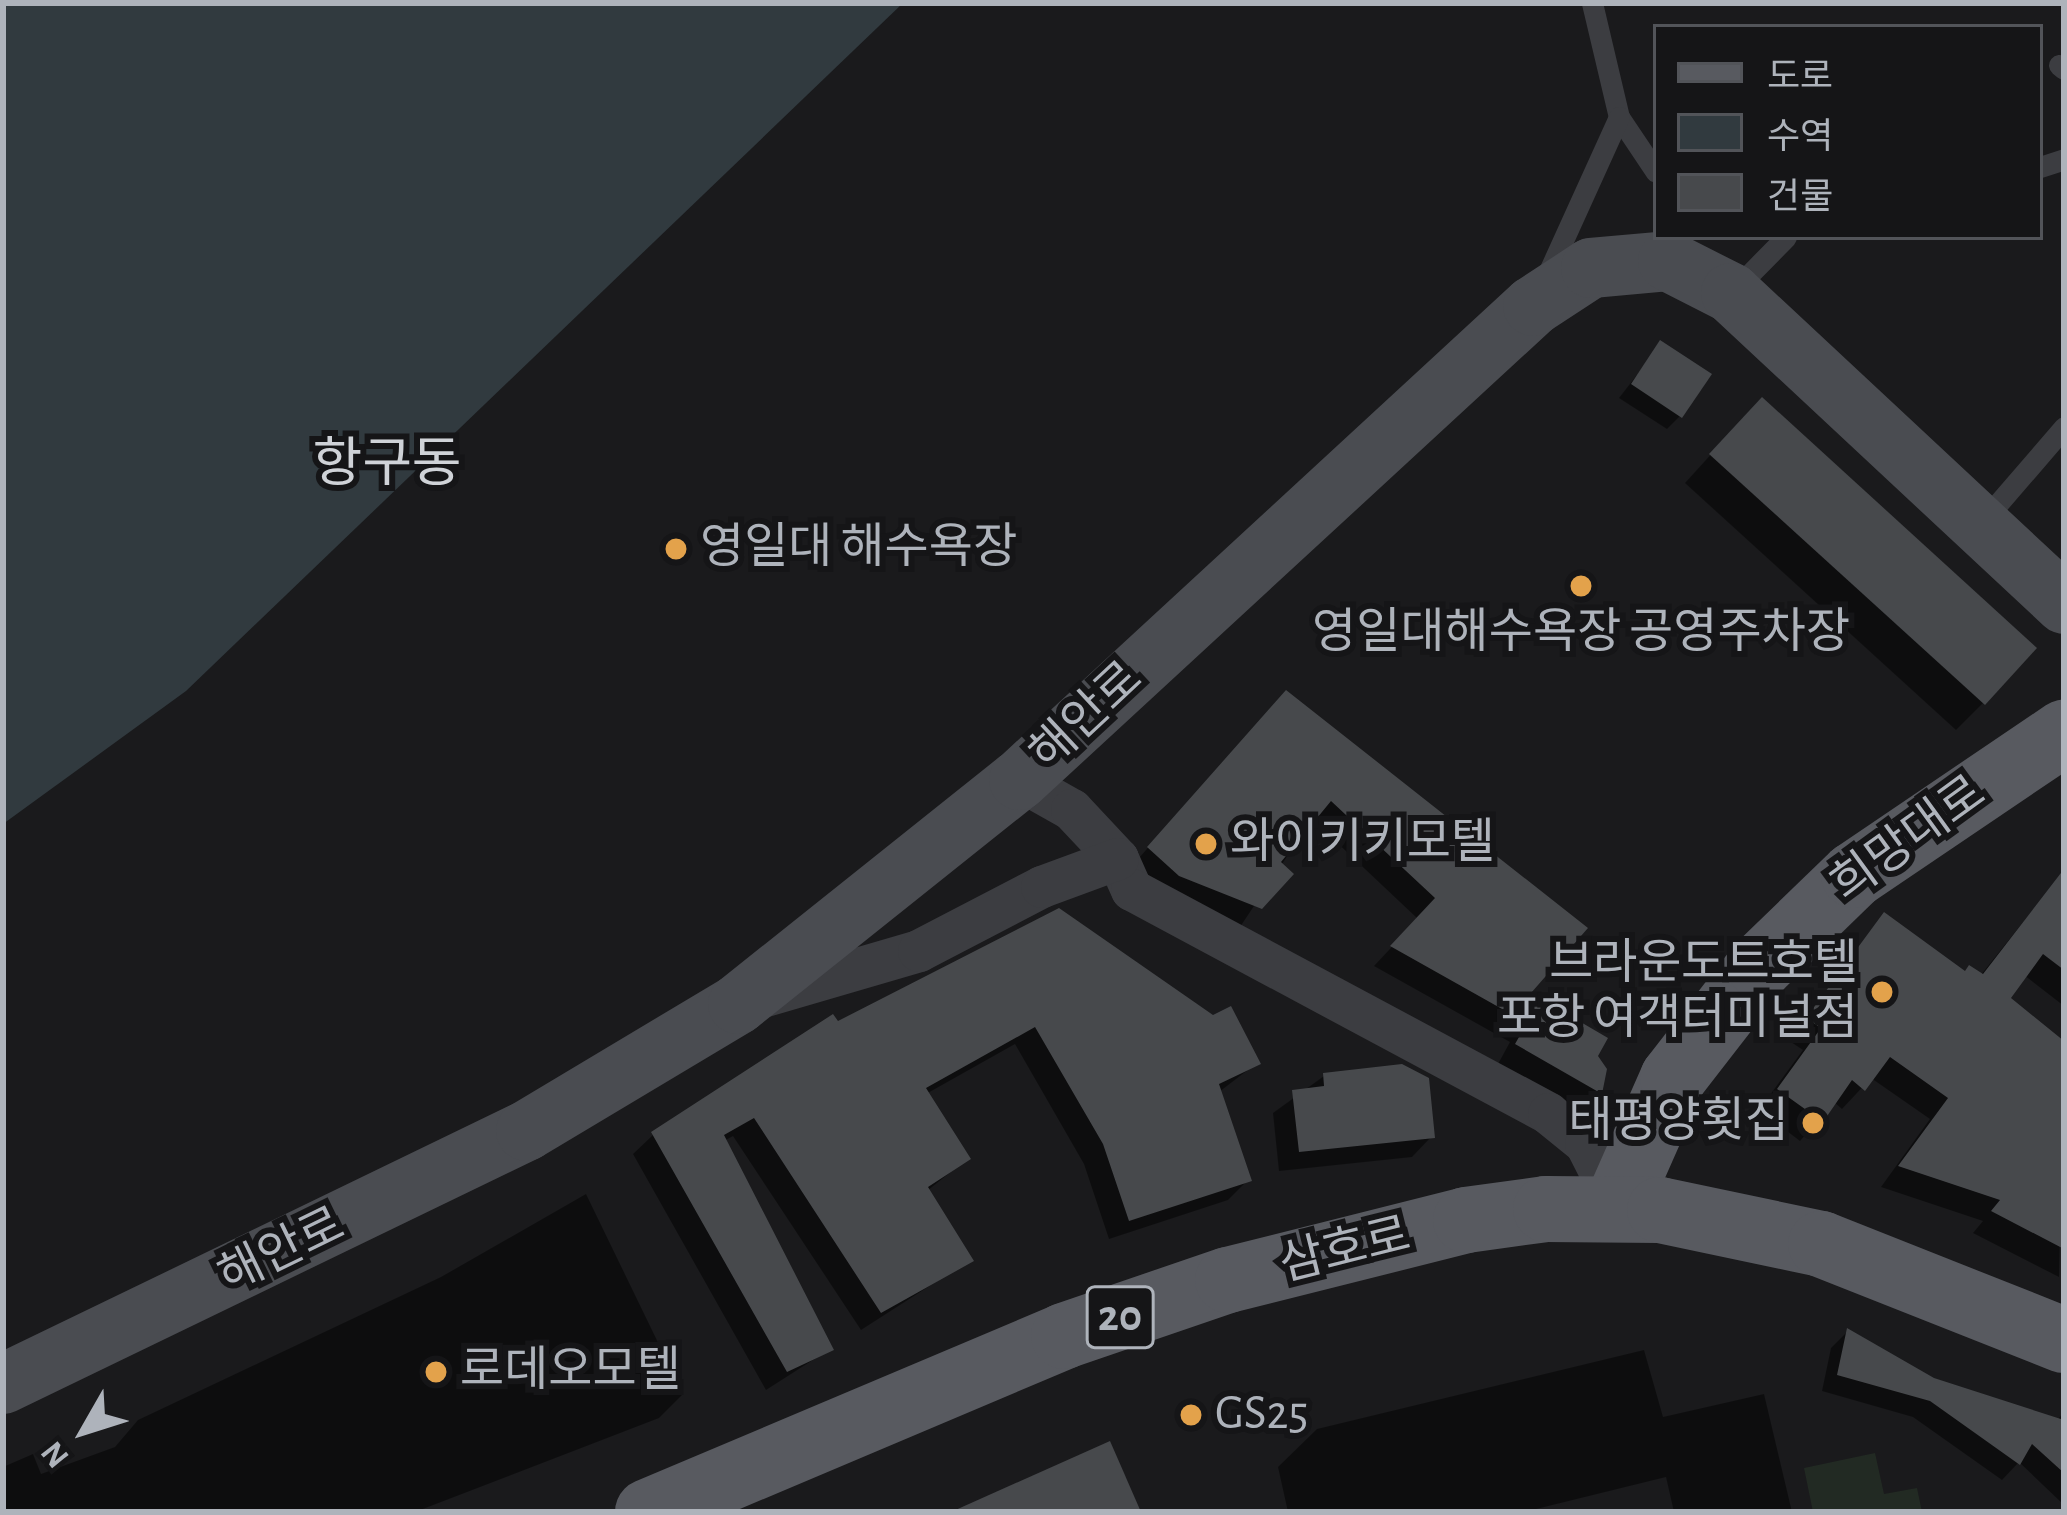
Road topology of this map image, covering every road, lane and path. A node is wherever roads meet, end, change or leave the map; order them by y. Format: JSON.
{"nodes":[{"id":1,"x":1592,"y":3,"type":"edge"},
{"id":2,"x":1619,"y":117,"type":"junction"},
{"id":3,"x":1653,"y":168,"type":"edge"},
{"id":4,"x":1781,"y":240,"type":"edge"},
{"id":5,"x":1721,"y":276,"type":"junction"},
{"id":6,"x":1533,"y":306,"type":"junction"},
{"id":7,"x":2064,"y":428,"type":"edge"},
{"id":8,"x":1979,"y":526,"type":"junction"},
{"id":9,"x":2064,"y":604,"type":"edge"},
{"id":10,"x":2064,"y":733,"type":"edge"},
{"id":11,"x":1019,"y":780,"type":"junction"},
{"id":12,"x":1118,"y":859,"type":"junction"},
{"id":13,"x":738,"y":1004,"type":"junction"},
{"id":14,"x":1618,"y":1205,"type":"junction"},
{"id":15,"x":2064,"y":1340,"type":"edge"},
{"id":16,"x":3,"y":1384,"type":"edge"},
{"id":17,"x":648,"y":1512,"type":"edge"}],
"edges":[{"from":1,"to":2,"type":"lane"},
{"from":2,"to":3,"type":"lane"},
{"from":2,"to":6,"type":"lane"},
{"from":4,"to":5,"type":"lane"},
{"from":5,"to":6,"type":"street","name":"해안로"},
{"from":5,"to":8,"type":"street","name":"해안로"},
{"from":6,"to":11,"type":"street","name":"해안로"},
{"from":7,"to":8,"type":"lane"},
{"from":8,"to":9,"type":"street","name":"해안로"},
{"from":10,"to":14,"type":"main road","name":"희망대로"},
{"from":11,"to":12,"type":"street"},
{"from":11,"to":13,"type":"street","name":"해안로"},
{"from":12,"to":13,"type":"street"},
{"from":12,"to":14,"type":"street"},
{"from":13,"to":16,"type":"street","name":"해안로"},
{"from":14,"to":15,"type":"main road","name":"삼호로"},
{"from":14,"to":17,"type":"main road","name":"삼호로","number":"20"}]}
